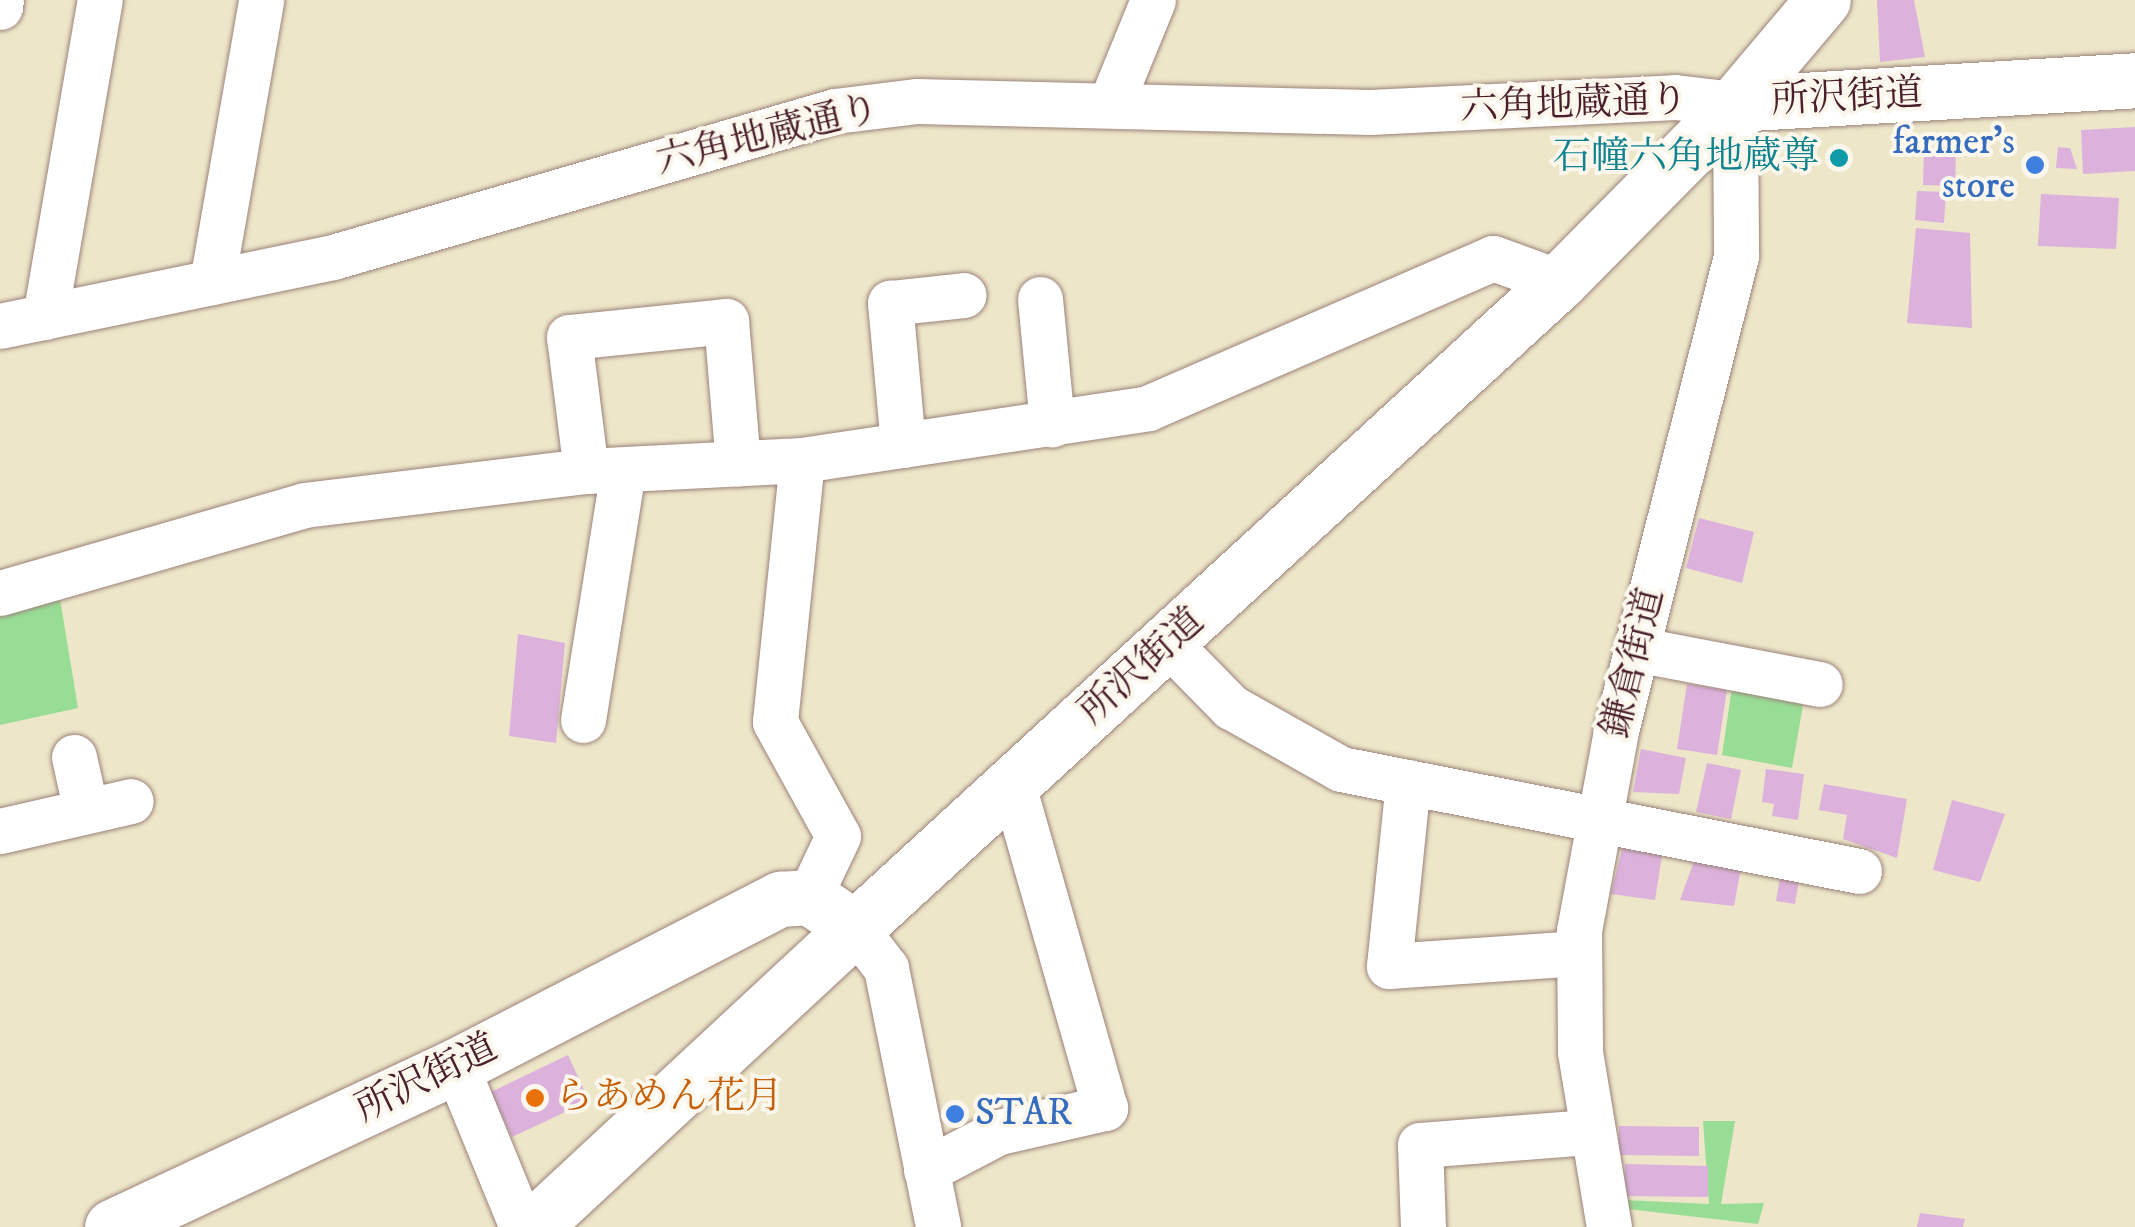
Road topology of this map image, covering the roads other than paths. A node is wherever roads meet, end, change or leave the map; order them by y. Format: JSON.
{"nodes":[{"id":1,"x":1,"y":0,"type":"edge"},
{"id":2,"x":100,"y":0,"type":"edge"},
{"id":3,"x":261,"y":0,"type":"edge"},
{"id":4,"x":1153,"y":0,"type":"edge"},
{"id":5,"x":1822,"y":0,"type":"edge"},
{"id":6,"x":0,"y":8,"type":"edge"},
{"id":7,"x":2135,"y":80,"type":"edge"},
{"id":8,"x":1112,"y":103,"type":"junction"},
{"id":9,"x":1736,"y":104,"type":"junction"},
{"id":10,"x":212,"y":282,"type":"junction"},
{"id":11,"x":1559,"y":282,"type":"junction"},
{"id":12,"x":964,"y":295,"type":"dead end"},
{"id":13,"x":1040,"y":298,"type":"dead end"},
{"id":14,"x":45,"y":317,"type":"junction"},
{"id":15,"x":0,"y":326,"type":"edge"},
{"id":16,"x":1052,"y":424,"type":"junction"},
{"id":17,"x":903,"y":445,"type":"junction"},
{"id":18,"x":802,"y":460,"type":"junction"},
{"id":19,"x":738,"y":462,"type":"junction"},
{"id":20,"x":605,"y":471,"type":"junction"},
{"id":21,"x":0,"y":593,"type":"edge"},
{"id":22,"x":1168,"y":643,"type":"junction"},
{"id":23,"x":1636,"y":649,"type":"junction"},
{"id":24,"x":1820,"y":684,"type":"dead end"},
{"id":25,"x":583,"y":720,"type":"dead end"},
{"id":26,"x":74,"y":757,"type":"dead end"},
{"id":27,"x":1408,"y":782,"type":"junction"},
{"id":28,"x":1013,"y":784,"type":"junction"},
{"id":29,"x":130,"y":801,"type":"dead end"},
{"id":30,"x":86,"y":811,"type":"junction"},
{"id":31,"x":1601,"y":815,"type":"junction"},
{"id":32,"x":0,"y":831,"type":"edge"},
{"id":33,"x":1859,"y":871,"type":"dead end"},
{"id":34,"x":809,"y":897,"type":"junction"},
{"id":35,"x":855,"y":928,"type":"junction"},
{"id":36,"x":1579,"y":953,"type":"junction"},
{"id":37,"x":456,"y":1066,"type":"junction"},
{"id":38,"x":1593,"y":1113,"type":"junction"},
{"id":39,"x":926,"y":1170,"type":"junction"},
{"id":40,"x":1616,"y":1224,"type":"edge"},
{"id":41,"x":112,"y":1227,"type":"edge"},
{"id":42,"x":522,"y":1227,"type":"edge"},
{"id":43,"x":533,"y":1227,"type":"edge"},
{"id":44,"x":938,"y":1227,"type":"edge"},
{"id":45,"x":1423,"y":1227,"type":"edge"}],
"edges":[{"from":1,"to":6,"type":"street"},
{"from":2,"to":14,"type":"street"},
{"from":3,"to":10,"type":"street"},
{"from":4,"to":8,"type":"street"},
{"from":5,"to":9,"type":"main road"},
{"from":7,"to":9,"type":"main road","name":"所沢街道"},
{"from":8,"to":9,"type":"street","name":"六角地蔵通り"},
{"from":8,"to":10,"type":"street","name":"六角地蔵通り"},
{"from":9,"to":11,"type":"main road","name":"所沢街道"},
{"from":9,"to":23,"type":"street","name":"鎌倉街道"},
{"from":10,"to":14,"type":"street","name":"六角地蔵通り"},
{"from":11,"to":16,"type":"street"},
{"from":11,"to":22,"type":"main road","name":"所沢街道"},
{"from":12,"to":17,"type":"street"},
{"from":13,"to":16,"type":"street"},
{"from":14,"to":15,"type":"street","name":"六角地蔵通り"},
{"from":16,"to":17,"type":"street"},
{"from":17,"to":18,"type":"street"},
{"from":18,"to":19,"type":"street"},
{"from":18,"to":34,"type":"street"},
{"from":19,"to":20,"type":"street"},
{"from":19,"to":20,"type":"street"},
{"from":20,"to":21,"type":"street"},
{"from":20,"to":25,"type":"street"},
{"from":22,"to":27,"type":"street"},
{"from":22,"to":28,"type":"main road","name":"所沢街道"},
{"from":23,"to":24,"type":"street"},
{"from":23,"to":31,"type":"street","name":"鎌倉街道"},
{"from":26,"to":30,"type":"street"},
{"from":27,"to":31,"type":"street"},
{"from":27,"to":36,"type":"street"},
{"from":28,"to":35,"type":"main road","name":"所沢街道"},
{"from":28,"to":39,"type":"street"},
{"from":29,"to":30,"type":"street"},
{"from":30,"to":32,"type":"street"},
{"from":31,"to":33,"type":"street"},
{"from":31,"to":36,"type":"street","name":"鎌倉街道"},
{"from":34,"to":35,"type":"main road"},
{"from":34,"to":37,"type":"main road","name":"所沢街道"},
{"from":35,"to":39,"type":"street"},
{"from":35,"to":43,"type":"main road","name":"所沢街道"},
{"from":36,"to":38,"type":"street","name":"鎌倉街道"},
{"from":37,"to":41,"type":"main road","name":"所沢街道"},
{"from":37,"to":42,"type":"street"},
{"from":38,"to":40,"type":"street","name":"鎌倉街道"},
{"from":38,"to":45,"type":"street"},
{"from":39,"to":44,"type":"street"}]}
